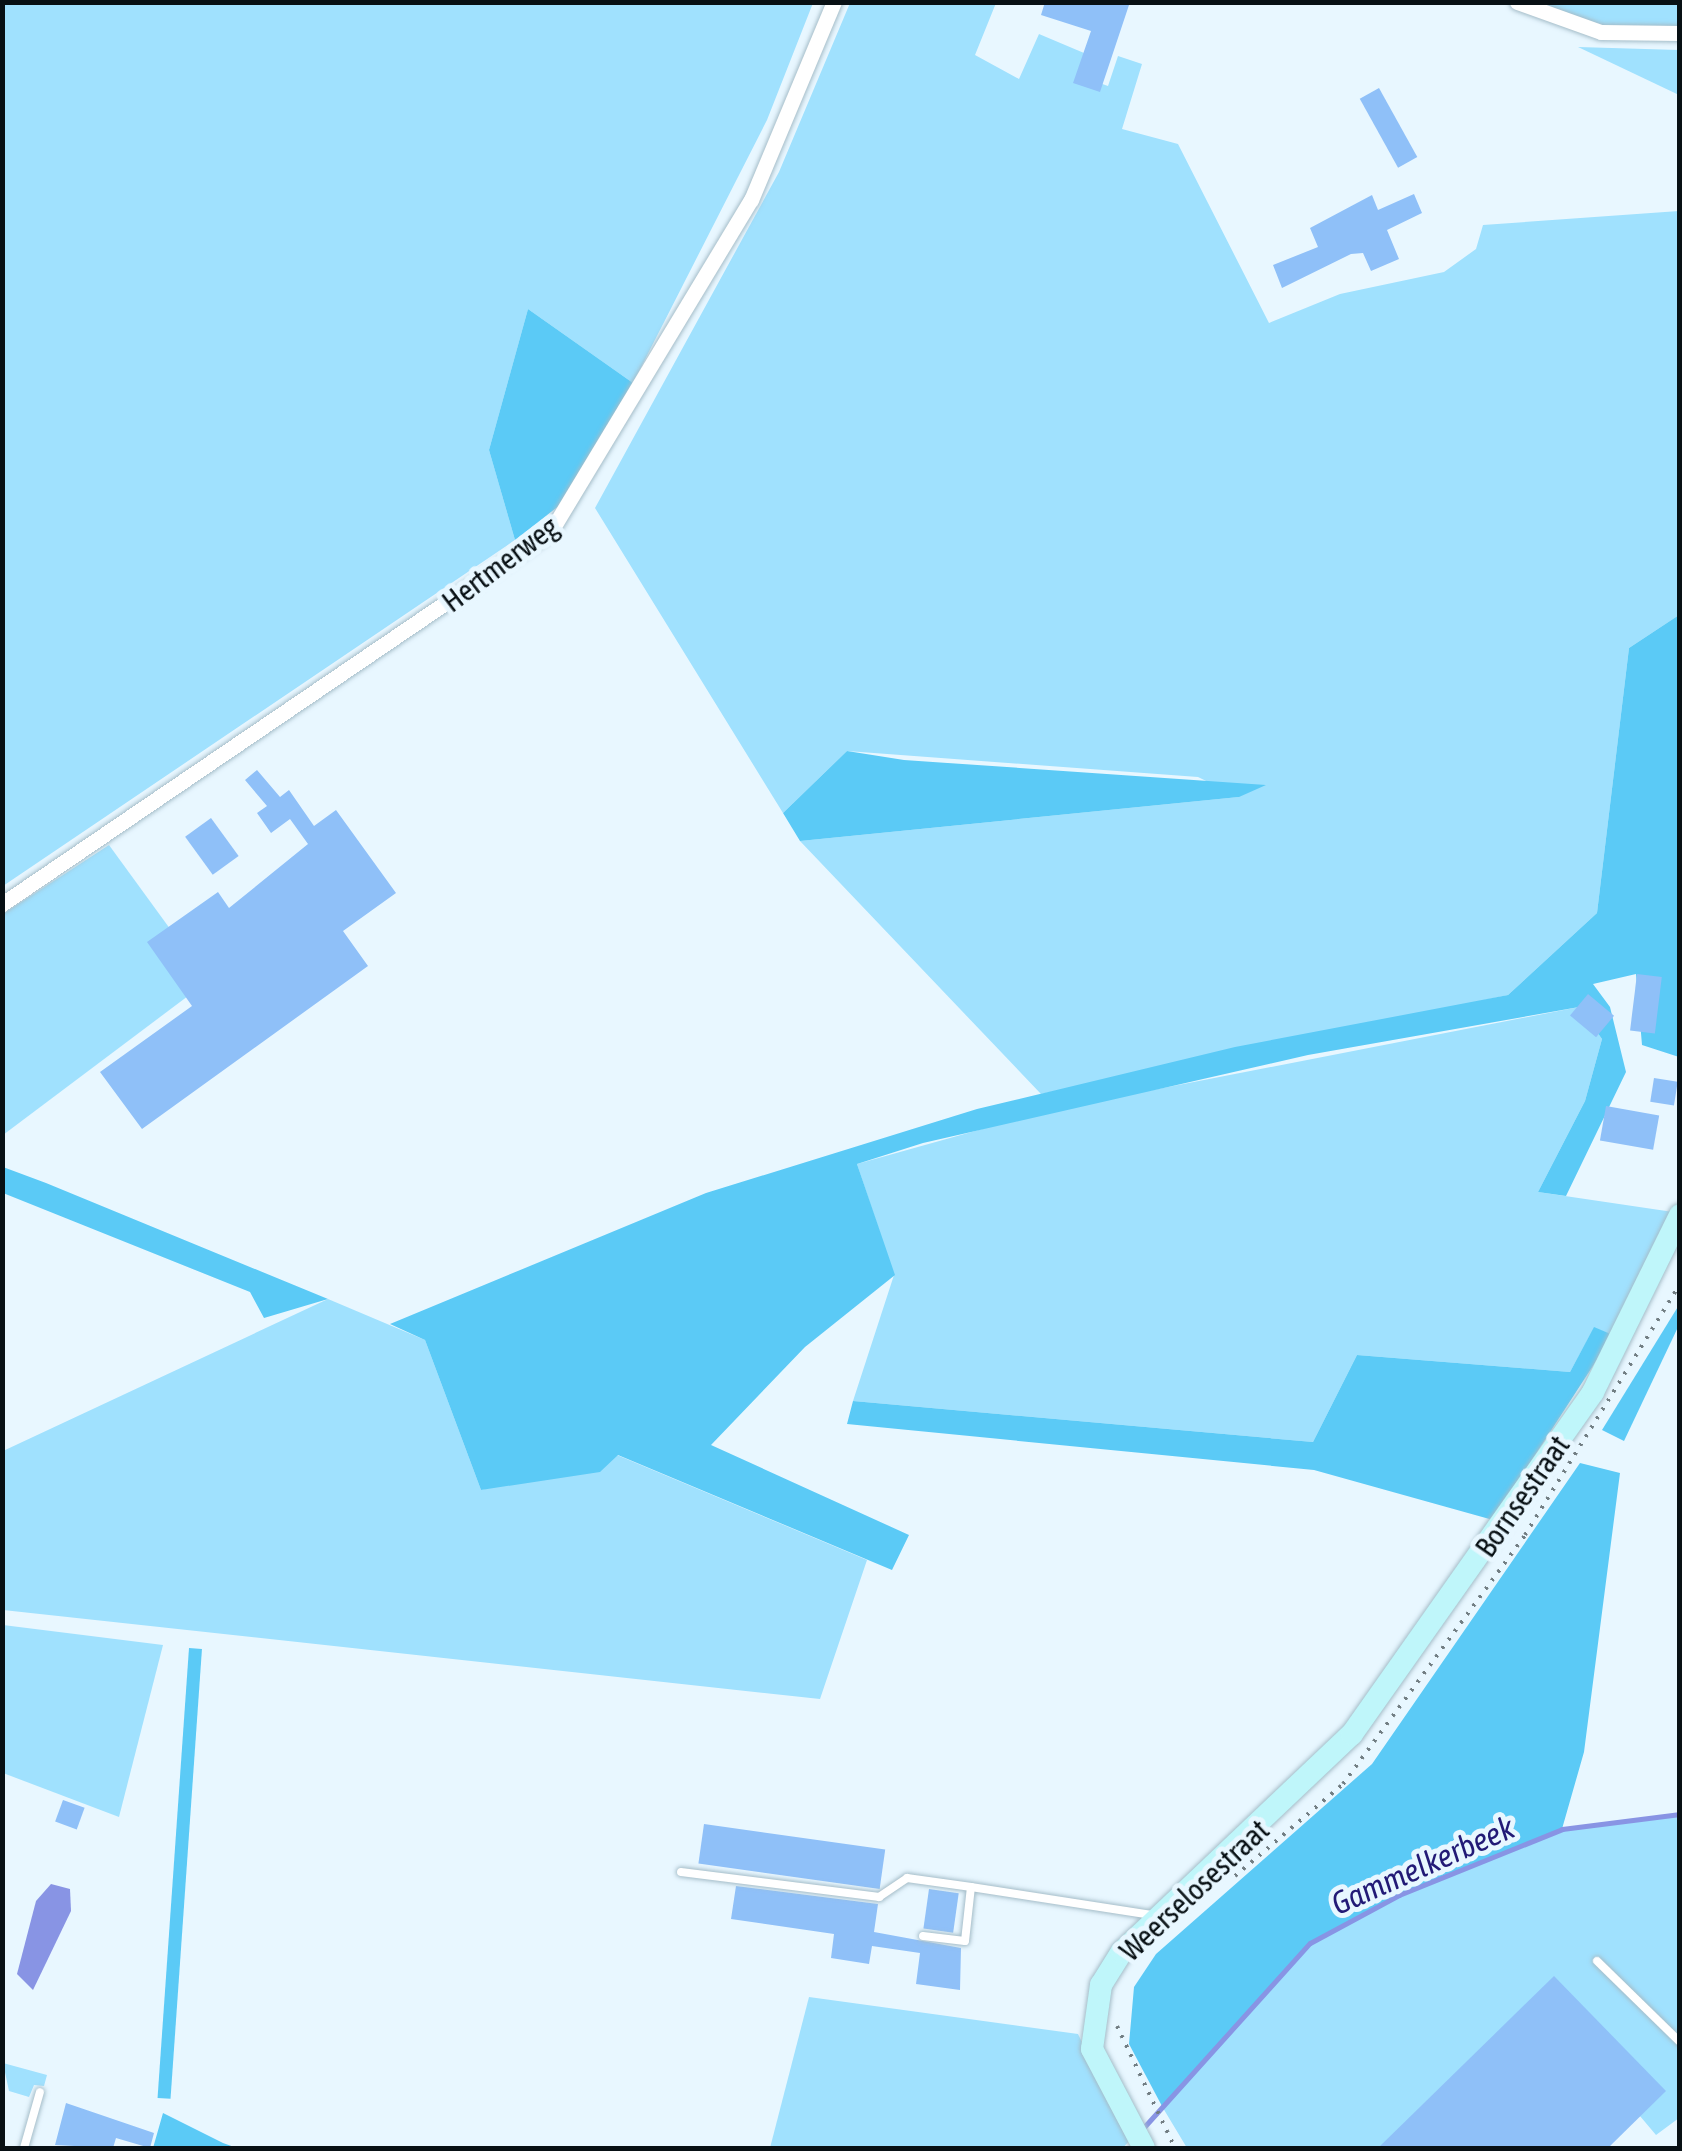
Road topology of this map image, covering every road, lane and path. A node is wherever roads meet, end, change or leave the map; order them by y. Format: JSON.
{"nodes":[{"id":1,"x":834,"y":2,"type":"edge"},
{"id":2,"x":1517,"y":2,"type":"edge"},
{"id":3,"x":1680,"y":33,"type":"edge"},
{"id":4,"x":2,"y":904,"type":"edge"},
{"id":5,"x":1680,"y":1216,"type":"edge"},
{"id":6,"x":1332,"y":1757,"type":"joint"},
{"id":7,"x":680,"y":1872,"type":"dead end"},
{"id":8,"x":971,"y":1887,"type":"junction"},
{"id":9,"x":1162,"y":1916,"type":"junction"},
{"id":10,"x":923,"y":1936,"type":"dead end"},
{"id":11,"x":1597,"y":1961,"type":"dead end"},
{"id":12,"x":1680,"y":2042,"type":"edge"},
{"id":13,"x":40,"y":2092,"type":"dead end"},
{"id":14,"x":1143,"y":2096,"type":"dead end"},
{"id":15,"x":24,"y":2148,"type":"edge"},
{"id":16,"x":1144,"y":2148,"type":"edge"},
{"id":17,"x":1175,"y":2148,"type":"edge"}],
"edges":[{"from":1,"to":4,"type":"street","name":"Hertmerweg"},
{"from":2,"to":3,"type":"street"},
{"from":5,"to":6,"type":"street","name":"Bornsestraat"},
{"from":6,"to":9,"type":"street","name":"Weerselosestraat"},
{"from":7,"to":8,"type":"lane"},
{"from":8,"to":9,"type":"lane"},
{"from":8,"to":10,"type":"lane"},
{"from":9,"to":16,"type":"street","name":"Weerselosestraat"},
{"from":11,"to":12,"type":"lane"},
{"from":13,"to":15,"type":"lane"},
{"from":14,"to":17,"type":"path"}]}
